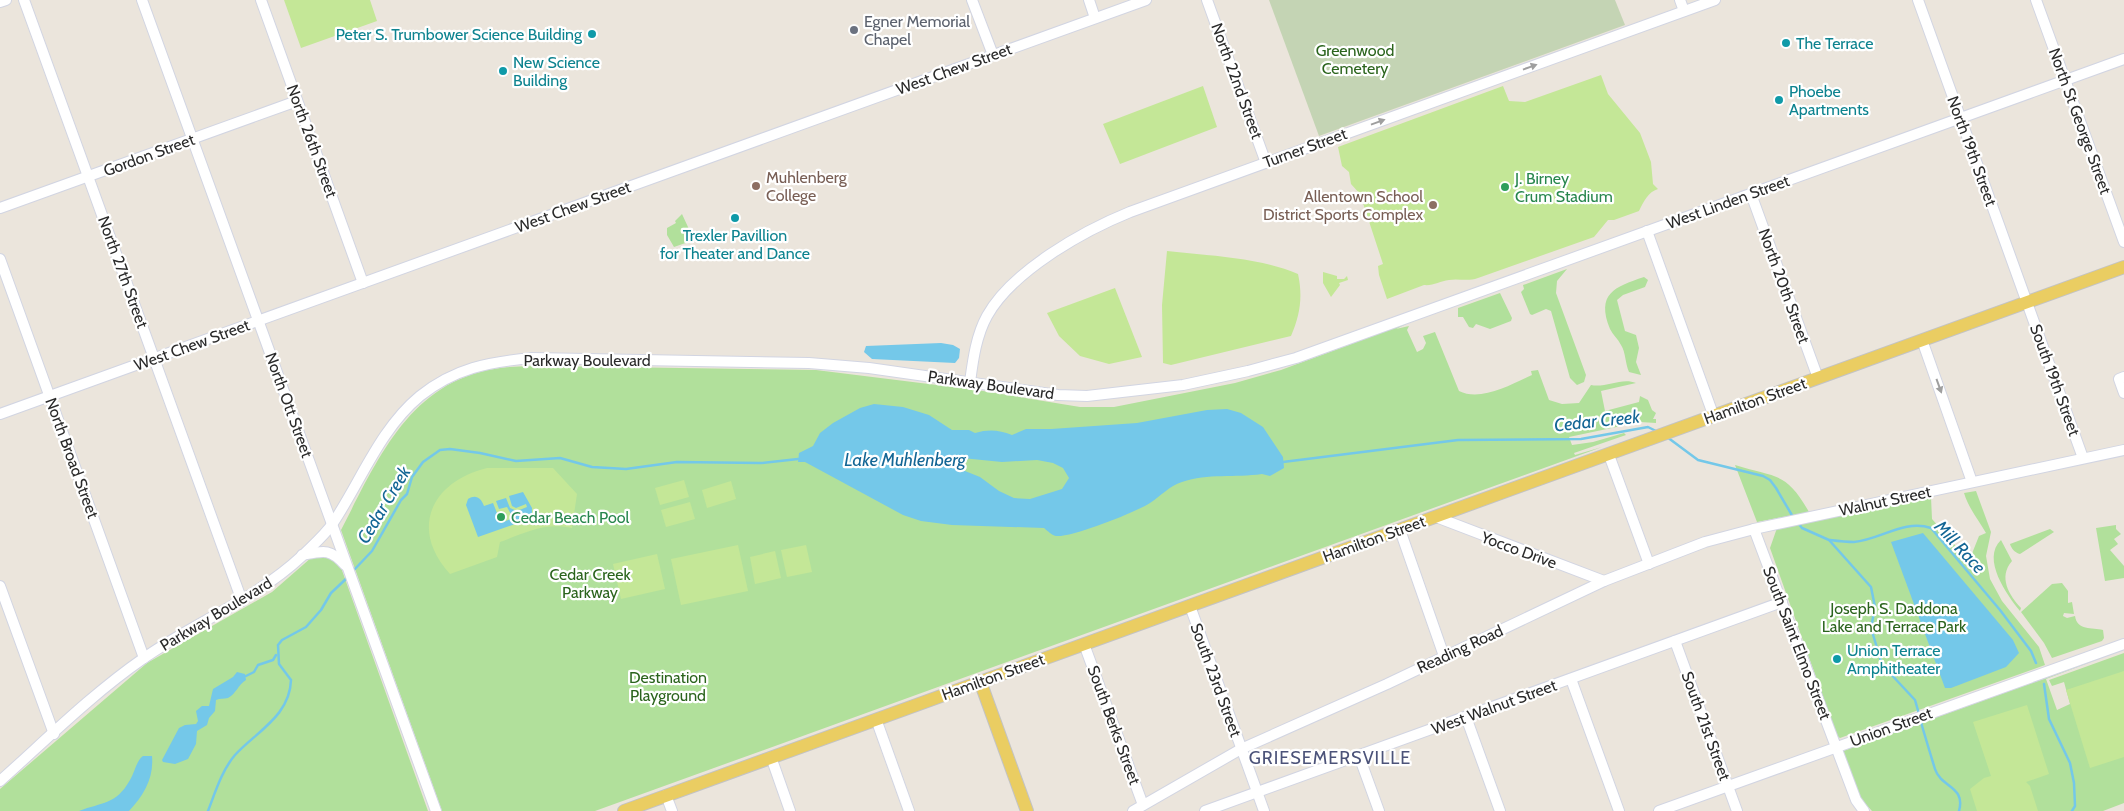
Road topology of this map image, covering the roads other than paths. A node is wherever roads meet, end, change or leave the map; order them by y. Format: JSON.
{"nodes":[{"id":1,"x":6,"y":0,"type":"edge"},
{"id":2,"x":24,"y":0,"type":"edge"},
{"id":3,"x":142,"y":0,"type":"edge"},
{"id":4,"x":261,"y":0,"type":"edge"},
{"id":5,"x":972,"y":0,"type":"edge"},
{"id":6,"x":1089,"y":0,"type":"edge"},
{"id":7,"x":1146,"y":0,"type":"edge"},
{"id":8,"x":1207,"y":0,"type":"edge"},
{"id":9,"x":1680,"y":0,"type":"edge"},
{"id":10,"x":1715,"y":0,"type":"edge"},
{"id":11,"x":1918,"y":0,"type":"edge"},
{"id":12,"x":2036,"y":0,"type":"edge"},
{"id":13,"x":0,"y":2,"type":"edge"},
{"id":14,"x":1684,"y":11,"type":"junction"},
{"id":15,"x":1095,"y":18,"type":"junction"},
{"id":16,"x":993,"y":55,"type":"junction"},
{"id":17,"x":2124,"y":59,"type":"edge"},
{"id":18,"x":2066,"y":80,"type":"junction"},
{"id":19,"x":298,"y":101,"type":"junction"},
{"id":20,"x":1960,"y":118,"type":"junction"},
{"id":21,"x":192,"y":139,"type":"junction"},
{"id":22,"x":1266,"y":163,"type":"junction"},
{"id":23,"x":88,"y":176,"type":"junction"},
{"id":24,"x":1750,"y":194,"type":"junction"},
{"id":25,"x":0,"y":208,"type":"edge"},
{"id":26,"x":1647,"y":231,"type":"junction"},
{"id":27,"x":2124,"y":242,"type":"edge"},
{"id":28,"x":0,"y":259,"type":"edge"},
{"id":29,"x":2124,"y":267,"type":"edge"},
{"id":30,"x":363,"y":283,"type":"junction"},
{"id":31,"x":2027,"y":302,"type":"junction"},
{"id":32,"x":258,"y":321,"type":"junction"},
{"id":33,"x":1922,"y":340,"type":"junction"},
{"id":34,"x":1332,"y":345,"type":"joint"},
{"id":35,"x":154,"y":358,"type":"junction"},
{"id":36,"x":1818,"y":378,"type":"junction"},
{"id":37,"x":2122,"y":378,"type":"edge"},
{"id":38,"x":970,"y":382,"type":"junction"},
{"id":39,"x":2124,"y":393,"type":"edge"},
{"id":40,"x":50,"y":396,"type":"junction"},
{"id":41,"x":0,"y":414,"type":"edge"},
{"id":42,"x":1714,"y":417,"type":"junction"},
{"id":43,"x":2124,"y":450,"type":"edge"},
{"id":44,"x":1609,"y":455,"type":"junction"},
{"id":45,"x":2083,"y":458,"type":"junction"},
{"id":46,"x":1972,"y":482,"type":"junction"},
{"id":47,"x":1436,"y":516,"type":"junction"},
{"id":48,"x":1799,"y":520,"type":"joint"},
{"id":49,"x":332,"y":524,"type":"junction"},
{"id":50,"x":1754,"y":529,"type":"junction"},
{"id":51,"x":1400,"y":530,"type":"junction"},
{"id":52,"x":302,"y":556,"type":"junction"},
{"id":53,"x":1649,"y":564,"type":"junction"},
{"id":54,"x":347,"y":567,"type":"junction"},
{"id":55,"x":1604,"y":581,"type":"junction"},
{"id":56,"x":0,"y":586,"type":"edge"},
{"id":57,"x":242,"y":601,"type":"junction"},
{"id":58,"x":1782,"y":602,"type":"junction"},
{"id":59,"x":1190,"y":606,"type":"junction"},
{"id":60,"x":1675,"y":641,"type":"junction"},
{"id":61,"x":1084,"y":644,"type":"junction"},
{"id":62,"x":2124,"y":644,"type":"edge"},
{"id":63,"x":1444,"y":656,"type":"junction"},
{"id":64,"x":144,"y":658,"type":"junction"},
{"id":65,"x":1571,"y":679,"type":"junction"},
{"id":66,"x":980,"y":682,"type":"junction"},
{"id":67,"x":1466,"y":717,"type":"junction"},
{"id":68,"x":876,"y":719,"type":"junction"},
{"id":69,"x":54,"y":734,"type":"junction"},
{"id":70,"x":1836,"y":747,"type":"junction"},
{"id":71,"x":1241,"y":749,"type":"junction"},
{"id":72,"x":1359,"y":756,"type":"junction"},
{"id":73,"x":771,"y":757,"type":"junction"},
{"id":74,"x":0,"y":781,"type":"edge"},
{"id":75,"x":1728,"y":786,"type":"junction"},
{"id":76,"x":1257,"y":792,"type":"junction"},
{"id":77,"x":666,"y":796,"type":"junction"},
{"id":78,"x":1143,"y":805,"type":"junction"},
{"id":79,"x":436,"y":811,"type":"edge"},
{"id":80,"x":624,"y":811,"type":"edge"},
{"id":81,"x":672,"y":811,"type":"edge"},
{"id":82,"x":790,"y":811,"type":"edge"},
{"id":83,"x":909,"y":811,"type":"edge"},
{"id":84,"x":1027,"y":811,"type":"edge"},
{"id":85,"x":1133,"y":811,"type":"edge"},
{"id":86,"x":1205,"y":811,"type":"edge"},
{"id":87,"x":1264,"y":811,"type":"edge"},
{"id":88,"x":1379,"y":811,"type":"edge"},
{"id":89,"x":1500,"y":811,"type":"edge"},
{"id":90,"x":1618,"y":811,"type":"edge"},
{"id":91,"x":1659,"y":811,"type":"edge"},
{"id":92,"x":1737,"y":811,"type":"edge"},
{"id":93,"x":1864,"y":811,"type":"edge"}],
"edges":[{"from":1,"to":13,"type":"street"},
{"from":2,"to":23,"type":"street","name":"North 27th Street"},
{"from":3,"to":21,"type":"street","name":"North Ott Street"},
{"from":4,"to":19,"type":"street","name":"North 26th Street"},
{"from":5,"to":16,"type":"street"},
{"from":6,"to":15,"type":"street"},
{"from":7,"to":15,"type":"street","name":"West Chew Street"},
{"from":8,"to":22,"type":"street","name":"North 22nd Street"},
{"from":9,"to":14,"type":"street"},
{"from":10,"to":14,"type":"street","name":"Turner Street"},
{"from":11,"to":20,"type":"street","name":"North 19th Street"},
{"from":12,"to":18,"type":"street","name":"North St George Street"},
{"from":22,"to":14,"type":"street","name":"Turner Street","one_way":true},
{"from":15,"to":16,"type":"street","name":"West Chew Street"},
{"from":16,"to":30,"type":"street","name":"West Chew Street"},
{"from":17,"to":18,"type":"street","name":"West Linden Street"},
{"from":18,"to":20,"type":"street","name":"West Linden Street"},
{"from":18,"to":27,"type":"street","name":"North St George Street"},
{"from":19,"to":21,"type":"street","name":"Gordon Street"},
{"from":19,"to":30,"type":"street","name":"North 26th Street"},
{"from":20,"to":24,"type":"street","name":"West Linden Street"},
{"from":20,"to":31,"type":"street","name":"North 19th Street"},
{"from":21,"to":23,"type":"street","name":"Gordon Street"},
{"from":21,"to":32,"type":"street","name":"North Ott Street"},
{"from":22,"to":38,"type":"street","name":"Turner Street"},
{"from":23,"to":25,"type":"street","name":"Gordon Street"},
{"from":23,"to":35,"type":"street","name":"North 27th Street"},
{"from":24,"to":26,"type":"street","name":"West Linden Street"},
{"from":24,"to":36,"type":"street","name":"North 20th Street"},
{"from":26,"to":34,"type":"street","name":"West Linden Street"},
{"from":26,"to":42,"type":"street"},
{"from":28,"to":40,"type":"street","name":"North Broad Street"},
{"from":29,"to":31,"type":"main road","name":"Hamilton Street"},
{"from":30,"to":32,"type":"street","name":"West Chew Street"},
{"from":31,"to":33,"type":"main road","name":"Hamilton Street"},
{"from":31,"to":45,"type":"street","name":"South 19th Street"},
{"from":32,"to":35,"type":"street","name":"West Chew Street"},
{"from":32,"to":49,"type":"street","name":"North Ott Street"},
{"from":33,"to":36,"type":"main road","name":"Hamilton Street"},
{"from":33,"to":46,"type":"street","one_way":true},
{"from":34,"to":38,"type":"street","name":"Parkway Boulevard"},
{"from":35,"to":40,"type":"street","name":"West Chew Street"},
{"from":35,"to":57,"type":"street","name":"North 27th Street"},
{"from":36,"to":42,"type":"main road","name":"Hamilton Street"},
{"from":37,"to":39,"type":"street"},
{"from":38,"to":49,"type":"street","name":"Parkway Boulevard"},
{"from":40,"to":41,"type":"street","name":"West Chew Street"},
{"from":40,"to":64,"type":"street","name":"North Broad Street"},
{"from":42,"to":44,"type":"main road","name":"Hamilton Street"},
{"from":43,"to":45,"type":"street"},
{"from":44,"to":47,"type":"main road","name":"Hamilton Street"},
{"from":44,"to":53,"type":"street"},
{"from":45,"to":46,"type":"street"},
{"from":46,"to":48,"type":"street","name":"Walnut Street"},
{"from":47,"to":51,"type":"main road","name":"Hamilton Street"},
{"from":47,"to":55,"type":"street","name":"Yocco Drive"},
{"from":48,"to":50,"type":"street","name":"Reading Road"},
{"from":49,"to":52,"type":"street","name":"Parkway Boulevard"},
{"from":49,"to":54,"type":"street","name":"North Ott Street"},
{"from":50,"to":53,"type":"street","name":"Reading Road"},
{"from":50,"to":58,"type":"street","name":"South Saint Elmo Street"},
{"from":51,"to":59,"type":"main road","name":"Hamilton Street"},
{"from":51,"to":63,"type":"street"},
{"from":52,"to":54,"type":"street"},
{"from":52,"to":57,"type":"street","name":"Parkway Boulevard"},
{"from":53,"to":55,"type":"street","name":"Reading Road"},
{"from":54,"to":79,"type":"street","name":"North Ott Street"},
{"from":55,"to":63,"type":"street","name":"Reading Road"},
{"from":56,"to":69,"type":"street"},
{"from":57,"to":64,"type":"street","name":"Parkway Boulevard"},
{"from":58,"to":60,"type":"street","name":"West Walnut Street"},
{"from":58,"to":70,"type":"street","name":"South Saint Elmo Street"},
{"from":59,"to":61,"type":"main road","name":"Hamilton Street"},
{"from":59,"to":71,"type":"street","name":"South 23rd Street"},
{"from":60,"to":65,"type":"street","name":"West Walnut Street"},
{"from":60,"to":75,"type":"street","name":"South 21st Street"},
{"from":61,"to":66,"type":"main road","name":"Hamilton Street"},
{"from":61,"to":78,"type":"street","name":"South Berks Street"},
{"from":62,"to":70,"type":"street","name":"Union Street"},
{"from":63,"to":71,"type":"street","name":"Reading Road"},
{"from":64,"to":69,"type":"street","name":"Parkway Boulevard"},
{"from":65,"to":67,"type":"street","name":"West Walnut Street"},
{"from":65,"to":90,"type":"street"},
{"from":66,"to":68,"type":"main road","name":"Hamilton Street"},
{"from":66,"to":84,"type":"main road"},
{"from":67,"to":72,"type":"street","name":"West Walnut Street"},
{"from":67,"to":89,"type":"street"},
{"from":68,"to":73,"type":"main road","name":"Hamilton Street"},
{"from":68,"to":83,"type":"street"},
{"from":69,"to":74,"type":"street","name":"Parkway Boulevard"},
{"from":70,"to":75,"type":"street","name":"Union Street"},
{"from":70,"to":93,"type":"street","name":"South Saint Elmo Street"},
{"from":71,"to":76,"type":"street","name":"South 23rd Street"},
{"from":71,"to":78,"type":"street","name":"Reading Road"},
{"from":72,"to":76,"type":"street","name":"West Walnut Street"},
{"from":72,"to":88,"type":"street"},
{"from":73,"to":77,"type":"main road","name":"Hamilton Street"},
{"from":73,"to":82,"type":"street"},
{"from":75,"to":91,"type":"street","name":"Union Street"},
{"from":75,"to":92,"type":"street","name":"South 21st Street"},
{"from":76,"to":86,"type":"street","name":"West Walnut Street"},
{"from":76,"to":87,"type":"street","name":"South 23rd Street"},
{"from":77,"to":80,"type":"main road","name":"Hamilton Street"},
{"from":77,"to":81,"type":"street"},
{"from":78,"to":85,"type":"street","name":"Reading Road"}]}
